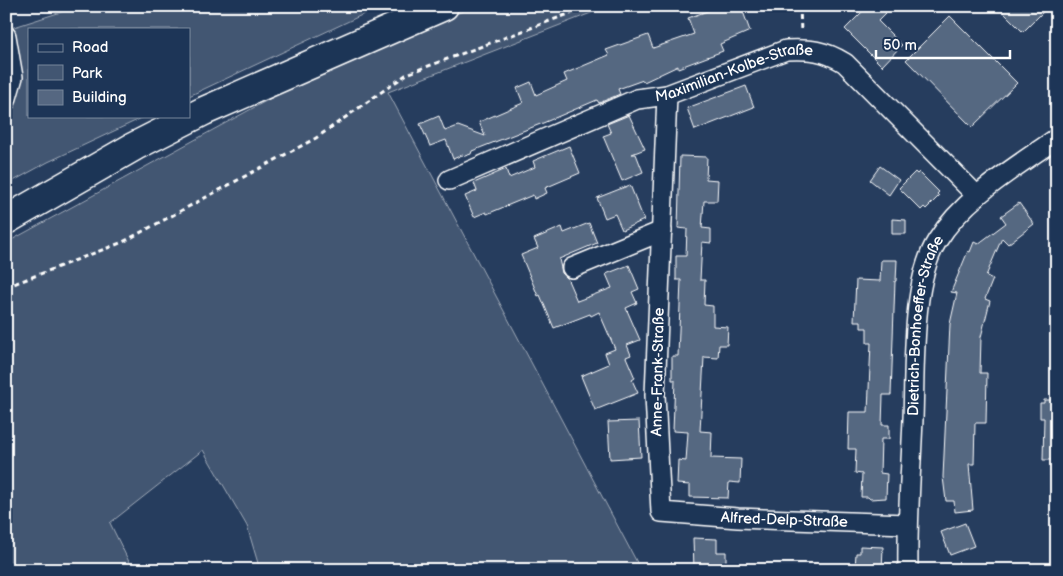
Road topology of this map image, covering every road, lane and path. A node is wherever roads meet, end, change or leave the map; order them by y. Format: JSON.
{"nodes":[{"id":1,"x":444,"y":6,"type":"edge"},
{"id":2,"x":590,"y":6,"type":"edge"},
{"id":3,"x":800,"y":6,"type":"edge"},
{"id":4,"x":6,"y":36,"type":"edge"},
{"id":5,"x":801,"y":50,"type":"junction"},
{"id":6,"x":668,"y":96,"type":"junction"},
{"id":7,"x":6,"y":101,"type":"edge"},
{"id":8,"x":1057,"y":138,"type":"edge"},
{"id":9,"x":449,"y":180,"type":"dead end"},
{"id":10,"x":978,"y":196,"type":"junction"},
{"id":11,"x":6,"y":220,"type":"edge"},
{"id":12,"x":662,"y":231,"type":"junction"},
{"id":13,"x":572,"y":268,"type":"dead end"},
{"id":14,"x":6,"y":287,"type":"edge"},
{"id":15,"x":661,"y":512,"type":"joint"},
{"id":16,"x":907,"y":524,"type":"junction"},
{"id":17,"x":908,"y":570,"type":"edge"}],
"edges":[{"from":1,"to":11,"type":"highway"},
{"from":2,"to":14,"type":"path"},
{"from":3,"to":5,"type":"path"},
{"from":4,"to":7,"type":"street"},
{"from":5,"to":6,"type":"street","name":"Maximilian-Kolbe-Straße"},
{"from":5,"to":10,"type":"street","name":"Maximilian-Kolbe-Straße"},
{"from":6,"to":9,"type":"street","name":"Maximilian-Kolbe-Straße"},
{"from":6,"to":12,"type":"street","name":"Anne-Frank-Straße"},
{"from":8,"to":10,"type":"street","name":"Dietrich-Bonhoeffer-Straße"},
{"from":10,"to":16,"type":"street","name":"Dietrich-Bonhoeffer-Straße"},
{"from":12,"to":13,"type":"street"},
{"from":12,"to":15,"type":"street","name":"Anne-Frank-Straße"},
{"from":15,"to":16,"type":"street","name":"Alfred-Delp-Straße"},
{"from":16,"to":17,"type":"street","name":"Dietrich-Bonhoeffer-Straße"}]}
